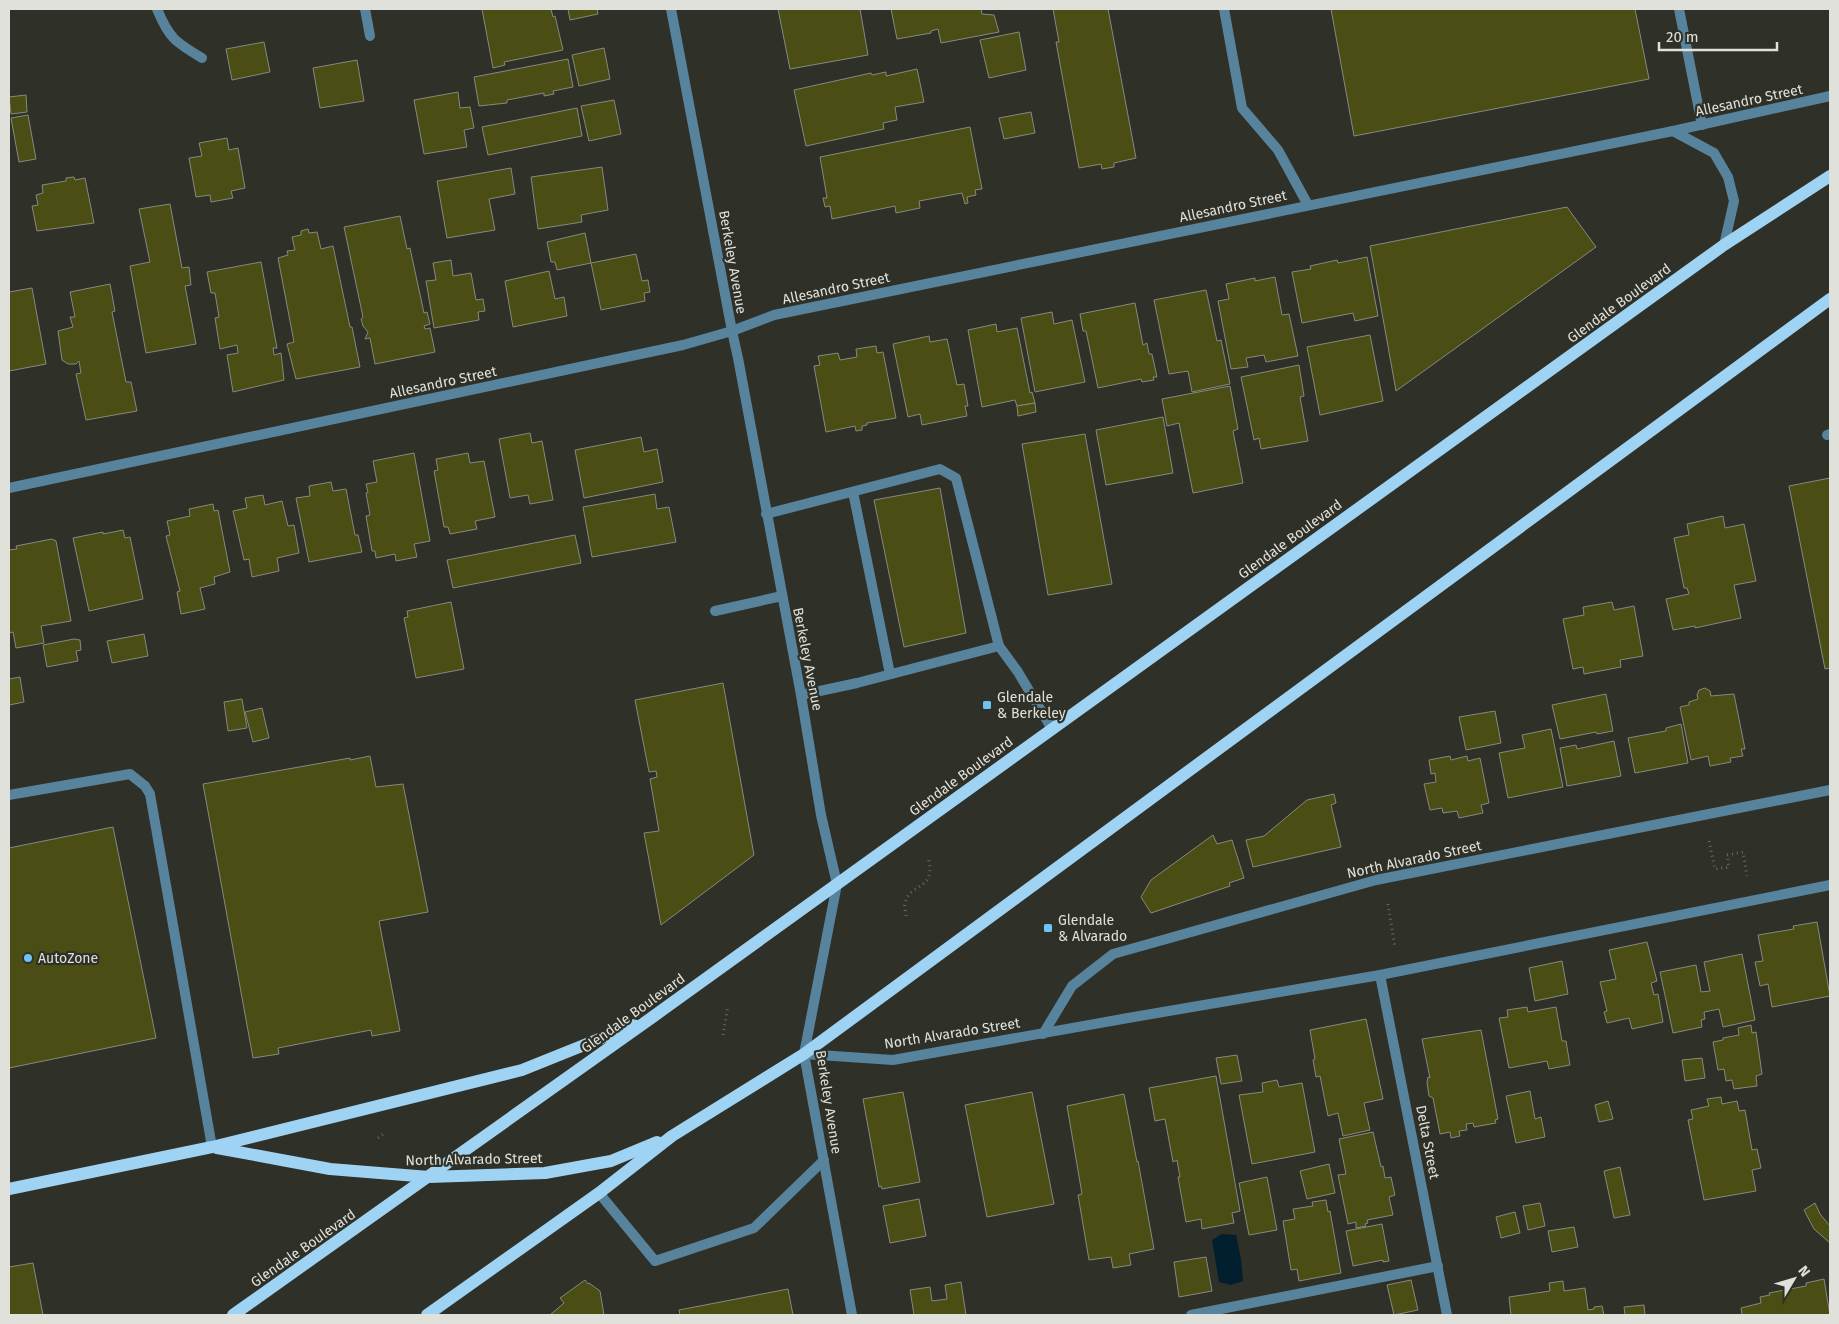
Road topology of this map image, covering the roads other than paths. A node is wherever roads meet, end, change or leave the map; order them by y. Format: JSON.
{"nodes":[{"id":1,"x":157,"y":9,"type":"edge"},
{"id":2,"x":365,"y":9,"type":"edge"},
{"id":3,"x":671,"y":9,"type":"edge"},
{"id":4,"x":1224,"y":9,"type":"edge"},
{"id":5,"x":1680,"y":9,"type":"edge"},
{"id":6,"x":370,"y":36,"type":"dead end"},
{"id":7,"x":202,"y":58,"type":"dead end"},
{"id":8,"x":1830,"y":96,"type":"edge"},
{"id":9,"x":1702,"y":125,"type":"junction"},
{"id":10,"x":1674,"y":131,"type":"junction"},
{"id":11,"x":1830,"y":176,"type":"edge"},
{"id":12,"x":1308,"y":205,"type":"junction"},
{"id":13,"x":1724,"y":245,"type":"junction"},
{"id":14,"x":1830,"y":299,"type":"edge"},
{"id":15,"x":732,"y":331,"type":"junction"},
{"id":16,"x":9,"y":488,"type":"edge"},
{"id":17,"x":853,"y":492,"type":"junction"},
{"id":18,"x":766,"y":514,"type":"junction"},
{"id":19,"x":782,"y":596,"type":"junction"},
{"id":20,"x":715,"y":611,"type":"dead end"},
{"id":21,"x":999,"y":646,"type":"junction"},
{"id":22,"x":890,"y":674,"type":"junction"},
{"id":23,"x":801,"y":695,"type":"junction"},
{"id":24,"x":1052,"y":729,"type":"junction"},
{"id":25,"x":1830,"y":790,"type":"edge"},
{"id":26,"x":9,"y":795,"type":"edge"},
{"id":27,"x":837,"y":884,"type":"junction"},
{"id":28,"x":1830,"y":885,"type":"edge"},
{"id":29,"x":1380,"y":975,"type":"junction"},
{"id":30,"x":654,"y":1016,"type":"junction"},
{"id":31,"x":1043,"y":1034,"type":"junction"},
{"id":32,"x":804,"y":1054,"type":"junction"},
{"id":33,"x":672,"y":1136,"type":"junction"},
{"id":34,"x":212,"y":1147,"type":"junction"},
{"id":35,"x":824,"y":1160,"type":"junction"},
{"id":36,"x":429,"y":1177,"type":"junction"},
{"id":37,"x":9,"y":1189,"type":"edge"},
{"id":38,"x":599,"y":1193,"type":"junction"},
{"id":39,"x":1438,"y":1266,"type":"junction"},
{"id":40,"x":233,"y":1315,"type":"edge"},
{"id":41,"x":427,"y":1315,"type":"edge"},
{"id":42,"x":852,"y":1315,"type":"edge"},
{"id":43,"x":1191,"y":1315,"type":"edge"},
{"id":44,"x":1447,"y":1315,"type":"edge"}],
"edges":[{"from":1,"to":7,"type":"street"},
{"from":2,"to":6,"type":"street"},
{"from":3,"to":15,"type":"street","name":"Berkeley Avenue"},
{"from":4,"to":12,"type":"street"},
{"from":5,"to":9,"type":"street"},
{"from":8,"to":9,"type":"street","name":"Allesandro Street"},
{"from":9,"to":10,"type":"street","name":"Allesandro Street"},
{"from":10,"to":12,"type":"street","name":"Allesandro Street"},
{"from":10,"to":13,"type":"street"},
{"from":11,"to":13,"type":"main road","name":"Glendale Boulevard"},
{"from":12,"to":15,"type":"street","name":"Allesandro Street"},
{"from":13,"to":24,"type":"main road","name":"Glendale Boulevard"},
{"from":14,"to":32,"type":"main road"},
{"from":15,"to":16,"type":"street","name":"Allesandro Street"},
{"from":15,"to":18,"type":"street","name":"Berkeley Avenue"},
{"from":17,"to":18,"type":"street"},
{"from":17,"to":21,"type":"street"},
{"from":17,"to":22,"type":"street"},
{"from":18,"to":19,"type":"street","name":"Berkeley Avenue"},
{"from":19,"to":20,"type":"street"},
{"from":19,"to":23,"type":"street","name":"Berkeley Avenue"},
{"from":21,"to":22,"type":"street"},
{"from":21,"to":24,"type":"street"},
{"from":22,"to":23,"type":"street"},
{"from":23,"to":27,"type":"street","name":"Berkeley Avenue"},
{"from":24,"to":27,"type":"main road","name":"Glendale Boulevard"},
{"from":25,"to":31,"type":"street","name":"North Alvarado Street"},
{"from":26,"to":34,"type":"street"},
{"from":27,"to":30,"type":"main road","name":"Glendale Boulevard"},
{"from":27,"to":32,"type":"street","name":"Berkeley Avenue"},
{"from":28,"to":29,"type":"street","name":"North Alvarado Street"},
{"from":29,"to":31,"type":"street","name":"North Alvarado Street"},
{"from":29,"to":39,"type":"street","name":"Delta Street"},
{"from":30,"to":34,"type":"main road","name":"North Alvarado Street"},
{"from":30,"to":36,"type":"main road","name":"Glendale Boulevard"},
{"from":31,"to":32,"type":"street","name":"North Alvarado Street"},
{"from":32,"to":33,"type":"main road"},
{"from":32,"to":35,"type":"street","name":"Berkeley Avenue"},
{"from":33,"to":36,"type":"main road","name":"North Alvarado Street"},
{"from":33,"to":38,"type":"main road"},
{"from":34,"to":36,"type":"main road","name":"North Alvarado Street"},
{"from":34,"to":37,"type":"main road","name":"North Alvarado Street"},
{"from":35,"to":38,"type":"street"},
{"from":35,"to":42,"type":"street","name":"Berkeley Avenue"},
{"from":36,"to":40,"type":"main road","name":"Glendale Boulevard"},
{"from":38,"to":41,"type":"main road"},
{"from":39,"to":43,"type":"street"},
{"from":39,"to":44,"type":"street","name":"Delta Street"}]}
